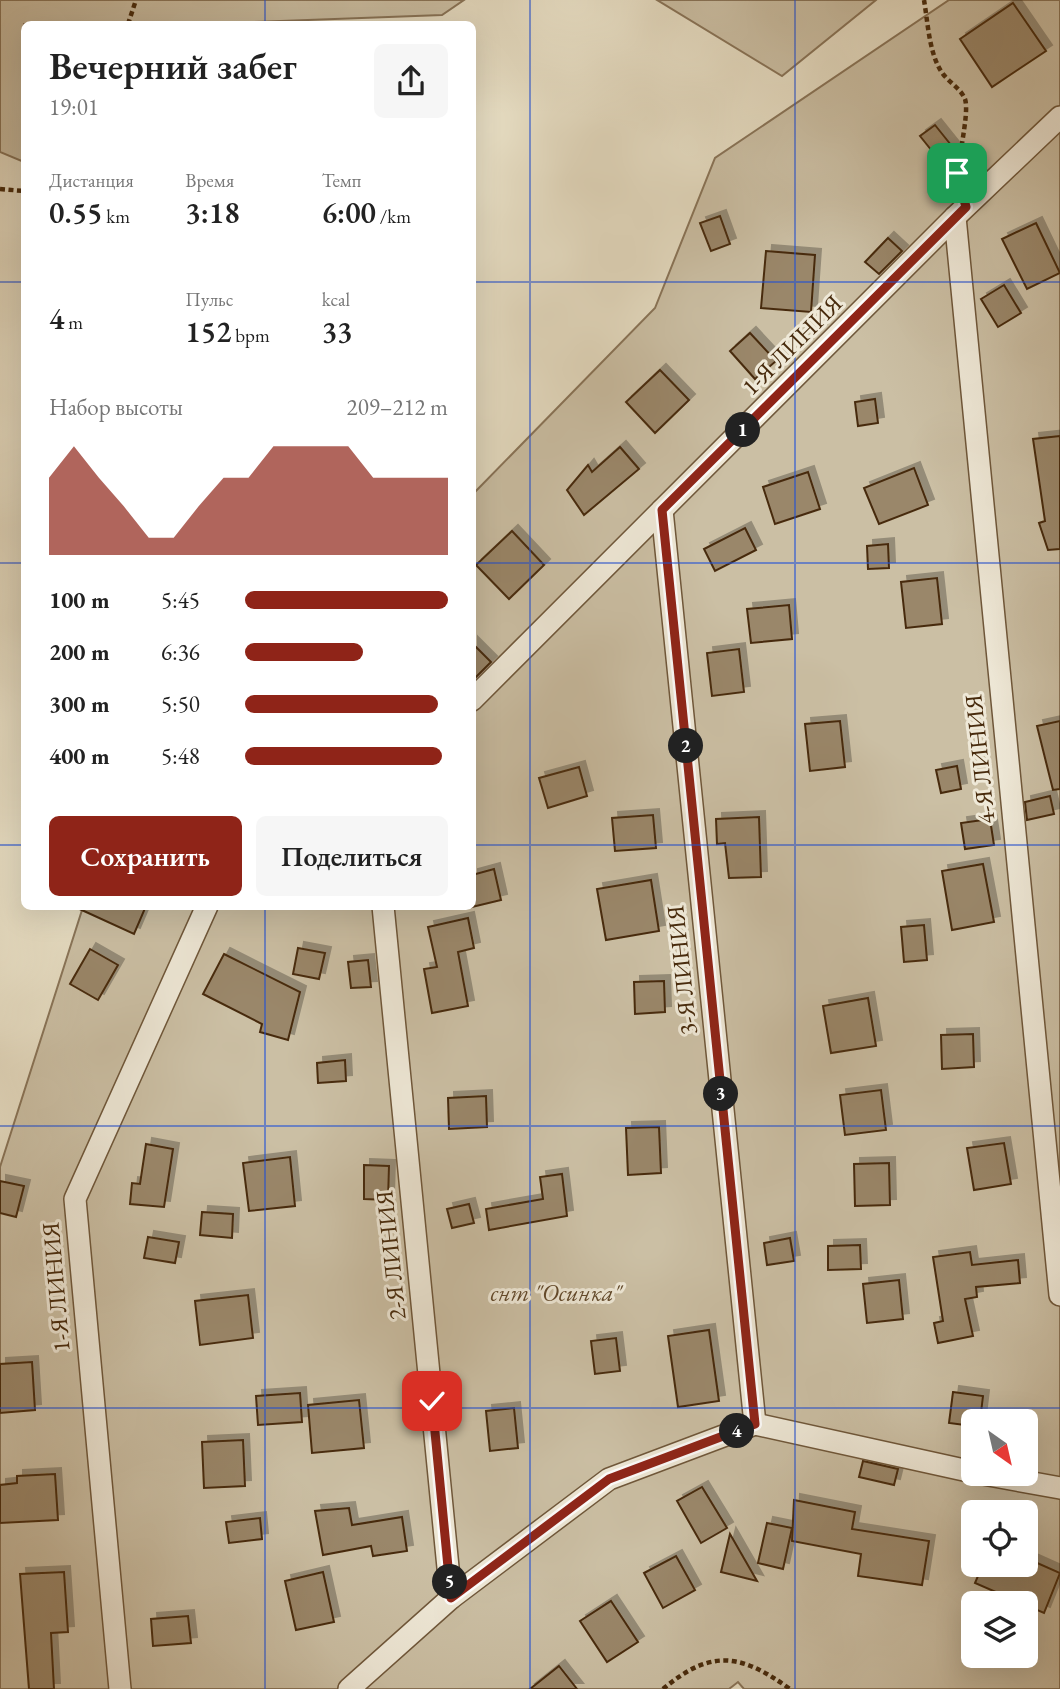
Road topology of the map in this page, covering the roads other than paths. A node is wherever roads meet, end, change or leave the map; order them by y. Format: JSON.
{"nodes":[{"id":1,"x":1060,"y":117,"type":"edge"},
{"id":2,"x":961,"y":212,"type":"junction"},
{"id":3,"x":662,"y":510,"type":"junction"},
{"id":4,"x":476,"y":696,"type":"edge"},
{"id":5,"x":205,"y":910,"type":"edge"},
{"id":6,"x":383,"y":910,"type":"edge"},
{"id":7,"x":1060,"y":1295,"type":"edge"},
{"id":8,"x":755,"y":1424,"type":"junction"},
{"id":9,"x":961,"y":1469,"type":"edge"},
{"id":10,"x":1038,"y":1484,"type":"edge"},
{"id":11,"x":1060,"y":1488,"type":"edge"},
{"id":12,"x":451,"y":1598,"type":"junction"},
{"id":13,"x":120,"y":1689,"type":"edge"},
{"id":14,"x":349,"y":1689,"type":"edge"}],
"edges":[{"from":1,"to":2,"type":"street","name":"1-Я ЛИНИЯ"},
{"from":2,"to":3,"type":"street","name":"1-Я ЛИНИЯ"},
{"from":2,"to":7,"type":"street","name":"4-Я ЛИНИЯ"},
{"from":3,"to":4,"type":"street","name":"1-Я ЛИНИЯ"},
{"from":3,"to":8,"type":"street","name":"3-Я ЛИНИЯ"},
{"from":5,"to":13,"type":"street","name":"1-Я ЛИНИЯ"},
{"from":6,"to":12,"type":"street","name":"2-Я ЛИНИЯ"},
{"from":8,"to":9,"type":"street"},
{"from":8,"to":12,"type":"street"},
{"from":10,"to":11,"type":"street"},
{"from":12,"to":14,"type":"street"}]}
